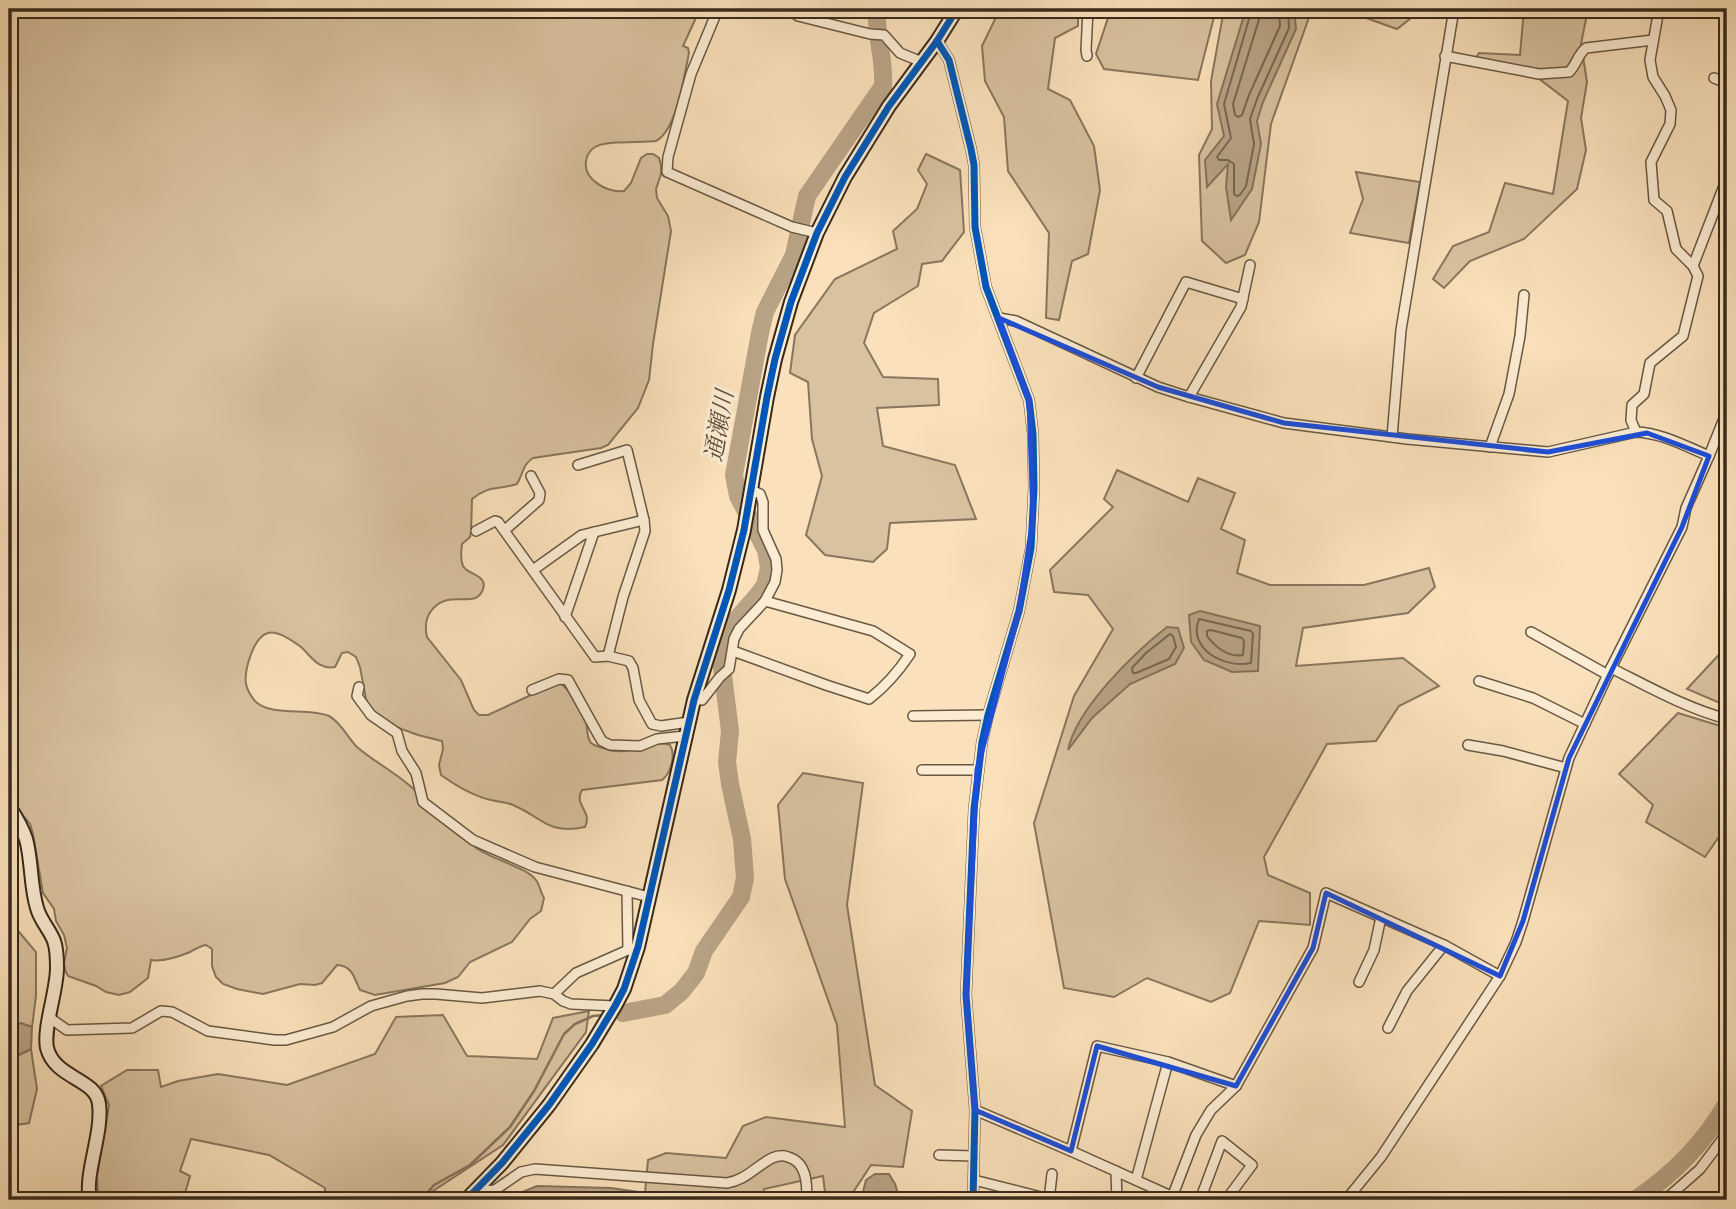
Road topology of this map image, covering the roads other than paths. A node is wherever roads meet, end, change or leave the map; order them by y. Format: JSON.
{"nodes":[{"id":1,"x":718,"y":9,"type":"edge"},
{"id":2,"x":789,"y":9,"type":"edge"},
{"id":3,"x":957,"y":9,"type":"edge"},
{"id":4,"x":1088,"y":9,"type":"edge"},
{"id":5,"x":1454,"y":9,"type":"edge"},
{"id":6,"x":1659,"y":9,"type":"edge"},
{"id":7,"x":1653,"y":40,"type":"junction"},
{"id":8,"x":937,"y":41,"type":"junction"},
{"id":9,"x":1445,"y":56,"type":"junction"},
{"id":10,"x":1087,"y":57,"type":"dead end"},
{"id":11,"x":922,"y":62,"type":"junction"},
{"id":12,"x":1714,"y":78,"type":"dead end"},
{"id":13,"x":1727,"y":82,"type":"edge"},
{"id":14,"x":1727,"y":177,"type":"edge"},
{"id":15,"x":812,"y":232,"type":"junction"},
{"id":16,"x":1250,"y":265,"type":"dead end"},
{"id":17,"x":1693,"y":266,"type":"junction"},
{"id":18,"x":1524,"y":295,"type":"dead end"},
{"id":19,"x":1243,"y":299,"type":"junction"},
{"id":20,"x":999,"y":318,"type":"junction"},
{"id":21,"x":1136,"y":378,"type":"junction"},
{"id":22,"x":1189,"y":397,"type":"junction"},
{"id":23,"x":1727,"y":411,"type":"edge"},
{"id":24,"x":1636,"y":432,"type":"junction"},
{"id":25,"x":1392,"y":437,"type":"junction"},
{"id":26,"x":1490,"y":447,"type":"junction"},
{"id":27,"x":1709,"y":456,"type":"junction"},
{"id":28,"x":578,"y":465,"type":"dead end"},
{"id":29,"x":531,"y":476,"type":"dead end"},
{"id":30,"x":751,"y":495,"type":"junction"},
{"id":31,"x":645,"y":520,"type":"junction"},
{"id":32,"x":505,"y":530,"type":"junction"},
{"id":33,"x":476,"y":531,"type":"dead end"},
{"id":34,"x":594,"y":532,"type":"junction"},
{"id":35,"x":533,"y":570,"type":"junction"},
{"id":36,"x":765,"y":601,"type":"junction"},
{"id":37,"x":565,"y":617,"type":"junction"},
{"id":38,"x":1531,"y":632,"type":"dead end"},
{"id":39,"x":733,"y":651,"type":"junction"},
{"id":40,"x":608,"y":656,"type":"junction"},
{"id":41,"x":703,"y":670,"type":"junction"},
{"id":42,"x":1609,"y":671,"type":"junction"},
{"id":43,"x":718,"y":679,"type":"junction"},
{"id":44,"x":1479,"y":681,"type":"dead end"},
{"id":45,"x":359,"y":687,"type":"dead end"},
{"id":46,"x":532,"y":690,"type":"dead end"},
{"id":47,"x":694,"y":700,"type":"junction"},
{"id":48,"x":988,"y":715,"type":"junction"},
{"id":49,"x":913,"y":716,"type":"dead end"},
{"id":50,"x":1727,"y":719,"type":"edge"},
{"id":51,"x":689,"y":722,"type":"junction"},
{"id":52,"x":1585,"y":724,"type":"junction"},
{"id":53,"x":685,"y":736,"type":"junction"},
{"id":54,"x":1468,"y":745,"type":"dead end"},
{"id":55,"x":1566,"y":768,"type":"junction"},
{"id":56,"x":922,"y":770,"type":"dead end"},
{"id":57,"x":978,"y":770,"type":"junction"},
{"id":58,"x":9,"y":806,"type":"edge"},
{"id":59,"x":628,"y":891,"type":"junction"},
{"id":60,"x":649,"y":897,"type":"junction"},
{"id":61,"x":1381,"y":917,"type":"junction"},
{"id":62,"x":1444,"y":945,"type":"junction"},
{"id":63,"x":633,"y":948,"type":"junction"},
{"id":64,"x":1500,"y":976,"type":"junction"},
{"id":65,"x":1359,"y":982,"type":"dead end"},
{"id":66,"x":554,"y":994,"type":"junction"},
{"id":67,"x":615,"y":1006,"type":"junction"},
{"id":68,"x":50,"y":1018,"type":"junction"},
{"id":69,"x":1388,"y":1028,"type":"dead end"},
{"id":70,"x":1168,"y":1062,"type":"junction"},
{"id":71,"x":1236,"y":1086,"type":"junction"},
{"id":72,"x":975,"y":1111,"type":"junction"},
{"id":73,"x":1727,"y":1133,"type":"edge"},
{"id":74,"x":1071,"y":1151,"type":"junction"},
{"id":75,"x":939,"y":1155,"type":"dead end"},
{"id":76,"x":974,"y":1156,"type":"junction"},
{"id":77,"x":1116,"y":1171,"type":"junction"},
{"id":78,"x":1052,"y":1174,"type":"dead end"},
{"id":79,"x":974,"y":1180,"type":"junction"},
{"id":80,"x":1136,"y":1180,"type":"junction"},
{"id":81,"x":471,"y":1196,"type":"edge"},
{"id":82,"x":1175,"y":1199,"type":"edge"},
{"id":83,"x":90,"y":1200,"type":"edge"},
{"id":84,"x":807,"y":1200,"type":"edge"},
{"id":85,"x":973,"y":1200,"type":"edge"},
{"id":86,"x":1049,"y":1200,"type":"edge"},
{"id":87,"x":1117,"y":1200,"type":"edge"},
{"id":88,"x":1200,"y":1200,"type":"edge"},
{"id":89,"x":1226,"y":1200,"type":"edge"},
{"id":90,"x":1346,"y":1200,"type":"edge"},
{"id":91,"x":1665,"y":1200,"type":"edge"}],
"edges":[{"from":1,"to":15,"type":"street"},
{"from":2,"to":11,"type":"street"},
{"from":3,"to":8,"type":"street"},
{"from":4,"to":10,"type":"street"},
{"from":5,"to":9,"type":"street"},
{"from":6,"to":7,"type":"street"},
{"from":7,"to":9,"type":"street"},
{"from":7,"to":17,"type":"street"},
{"from":8,"to":11,"type":"street"},
{"from":8,"to":20,"type":"street"},
{"from":9,"to":25,"type":"street"},
{"from":11,"to":15,"type":"street"},
{"from":12,"to":13,"type":"street"},
{"from":14,"to":17,"type":"street"},
{"from":15,"to":30,"type":"street"},
{"from":16,"to":19,"type":"street"},
{"from":17,"to":24,"type":"street"},
{"from":18,"to":26,"type":"street"},
{"from":19,"to":21,"type":"street"},
{"from":19,"to":22,"type":"street"},
{"from":20,"to":21,"type":"street"},
{"from":20,"to":48,"type":"street"},
{"from":21,"to":22,"type":"street"},
{"from":22,"to":25,"type":"street"},
{"from":23,"to":27,"type":"street"},
{"from":24,"to":26,"type":"street"},
{"from":24,"to":27,"type":"street"},
{"from":25,"to":26,"type":"street"},
{"from":27,"to":42,"type":"street"},
{"from":28,"to":31,"type":"street"},
{"from":29,"to":32,"type":"street"},
{"from":30,"to":36,"type":"street"},
{"from":30,"to":41,"type":"street"},
{"from":31,"to":34,"type":"street"},
{"from":31,"to":40,"type":"street"},
{"from":32,"to":33,"type":"street"},
{"from":32,"to":35,"type":"street"},
{"from":34,"to":35,"type":"street"},
{"from":34,"to":37,"type":"street"},
{"from":35,"to":37,"type":"street"},
{"from":36,"to":39,"type":"street"},
{"from":36,"to":39,"type":"street"},
{"from":37,"to":40,"type":"street"},
{"from":38,"to":42,"type":"street"},
{"from":39,"to":43,"type":"street"},
{"from":40,"to":51,"type":"street"},
{"from":41,"to":43,"type":"street"},
{"from":41,"to":47,"type":"street"},
{"from":42,"to":50,"type":"street"},
{"from":42,"to":52,"type":"street"},
{"from":43,"to":47,"type":"street"},
{"from":44,"to":52,"type":"street"},
{"from":45,"to":59,"type":"street"},
{"from":46,"to":53,"type":"street"},
{"from":47,"to":51,"type":"street"},
{"from":48,"to":49,"type":"street"},
{"from":48,"to":57,"type":"street"},
{"from":51,"to":53,"type":"street"},
{"from":52,"to":55,"type":"street"},
{"from":53,"to":60,"type":"street"},
{"from":54,"to":55,"type":"street"},
{"from":55,"to":64,"type":"street"},
{"from":56,"to":57,"type":"street"},
{"from":57,"to":72,"type":"street"},
{"from":58,"to":68,"type":"street"},
{"from":59,"to":60,"type":"street"},
{"from":59,"to":63,"type":"street"},
{"from":60,"to":63,"type":"street"},
{"from":61,"to":62,"type":"street"},
{"from":61,"to":65,"type":"street"},
{"from":61,"to":71,"type":"street"},
{"from":62,"to":64,"type":"street"},
{"from":62,"to":69,"type":"street"},
{"from":63,"to":66,"type":"street"},
{"from":63,"to":67,"type":"street"},
{"from":64,"to":90,"type":"street"},
{"from":66,"to":67,"type":"street"},
{"from":66,"to":68,"type":"street"},
{"from":67,"to":81,"type":"street"},
{"from":68,"to":83,"type":"street"},
{"from":70,"to":71,"type":"street"},
{"from":70,"to":74,"type":"street"},
{"from":70,"to":80,"type":"street"},
{"from":71,"to":82,"type":"street"},
{"from":72,"to":74,"type":"street"},
{"from":72,"to":76,"type":"street"},
{"from":73,"to":91,"type":"street"},
{"from":74,"to":77,"type":"street"},
{"from":75,"to":76,"type":"street"},
{"from":76,"to":79,"type":"street"},
{"from":77,"to":80,"type":"street"},
{"from":77,"to":87,"type":"street"},
{"from":78,"to":86,"type":"street"},
{"from":79,"to":85,"type":"street"},
{"from":79,"to":86,"type":"street"},
{"from":80,"to":82,"type":"street"},
{"from":81,"to":84,"type":"street"},
{"from":88,"to":89,"type":"street"}]}
